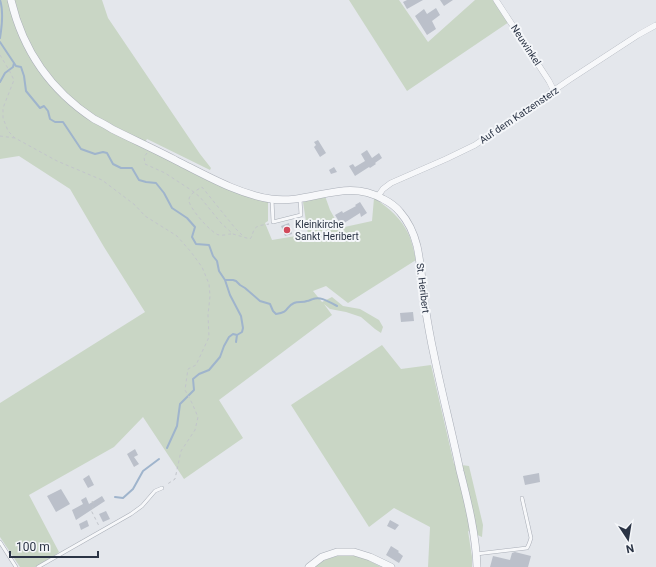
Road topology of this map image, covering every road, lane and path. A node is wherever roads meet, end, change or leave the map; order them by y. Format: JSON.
{"nodes":[{"id":1,"x":11,"y":0,"type":"edge"},
{"id":2,"x":496,"y":0,"type":"edge"},
{"id":3,"x":656,"y":25,"type":"edge"},
{"id":4,"x":0,"y":55,"type":"edge"},
{"id":5,"x":554,"y":91,"type":"junction"},
{"id":6,"x":0,"y":136,"type":"edge"},
{"id":7,"x":15,"y":138,"type":"junction"},
{"id":8,"x":150,"y":147,"type":"junction"},
{"id":9,"x":193,"y":193,"type":"junction"},
{"id":10,"x":378,"y":196,"type":"junction"},
{"id":11,"x":272,"y":199,"type":"junction"},
{"id":12,"x":300,"y":199,"type":"junction"},
{"id":13,"x":273,"y":222,"type":"junction"},
{"id":14,"x":232,"y":234,"type":"junction"},
{"id":15,"x":245,"y":237,"type":"junction"},
{"id":16,"x":162,"y":488,"type":"joint"},
{"id":17,"x":522,"y":498,"type":"dead end"},
{"id":18,"x":92,"y":501,"type":"dead end"},
{"id":19,"x":101,"y":531,"type":"junction"},
{"id":20,"x":0,"y":542,"type":"edge"},
{"id":21,"x":476,"y":554,"type":"junction"},
{"id":22,"x":16,"y":567,"type":"edge"},
{"id":23,"x":38,"y":567,"type":"edge"},
{"id":24,"x":309,"y":567,"type":"edge"},
{"id":25,"x":390,"y":567,"type":"edge"},
{"id":26,"x":477,"y":567,"type":"edge"}],
"edges":[{"from":1,"to":8,"type":"street","name":"St. Heribert"},
{"from":2,"to":5,"type":"street","name":"Neuwinkel"},
{"from":3,"to":5,"type":"street","name":"Auf dem Katzensterz"},
{"from":4,"to":7,"type":"path"},
{"from":5,"to":10,"type":"street","name":"Auf dem Katzensterz"},
{"from":6,"to":7,"type":"path"},
{"from":7,"to":16,"type":"path"},
{"from":8,"to":9,"type":"path"},
{"from":8,"to":11,"type":"street","name":"St. Heribert"},
{"from":9,"to":14,"type":"path"},
{"from":9,"to":14,"type":"path"},
{"from":9,"to":15,"type":"path"},
{"from":10,"to":12,"type":"street","name":"St. Heribert"},
{"from":10,"to":21,"type":"street","name":"St. Heribert"},
{"from":11,"to":12,"type":"street","name":"St. Heribert"},
{"from":11,"to":13,"type":"lane"},
{"from":12,"to":13,"type":"lane"},
{"from":13,"to":15,"type":"path"},
{"from":14,"to":15,"type":"path"},
{"from":16,"to":19,"type":"lane"},
{"from":17,"to":21,"type":"lane"},
{"from":18,"to":19,"type":"path"},
{"from":19,"to":23,"type":"lane"},
{"from":20,"to":22,"type":"lane"},
{"from":21,"to":26,"type":"street","name":"St. Heribert"},
{"from":24,"to":25,"type":"street"}]}
